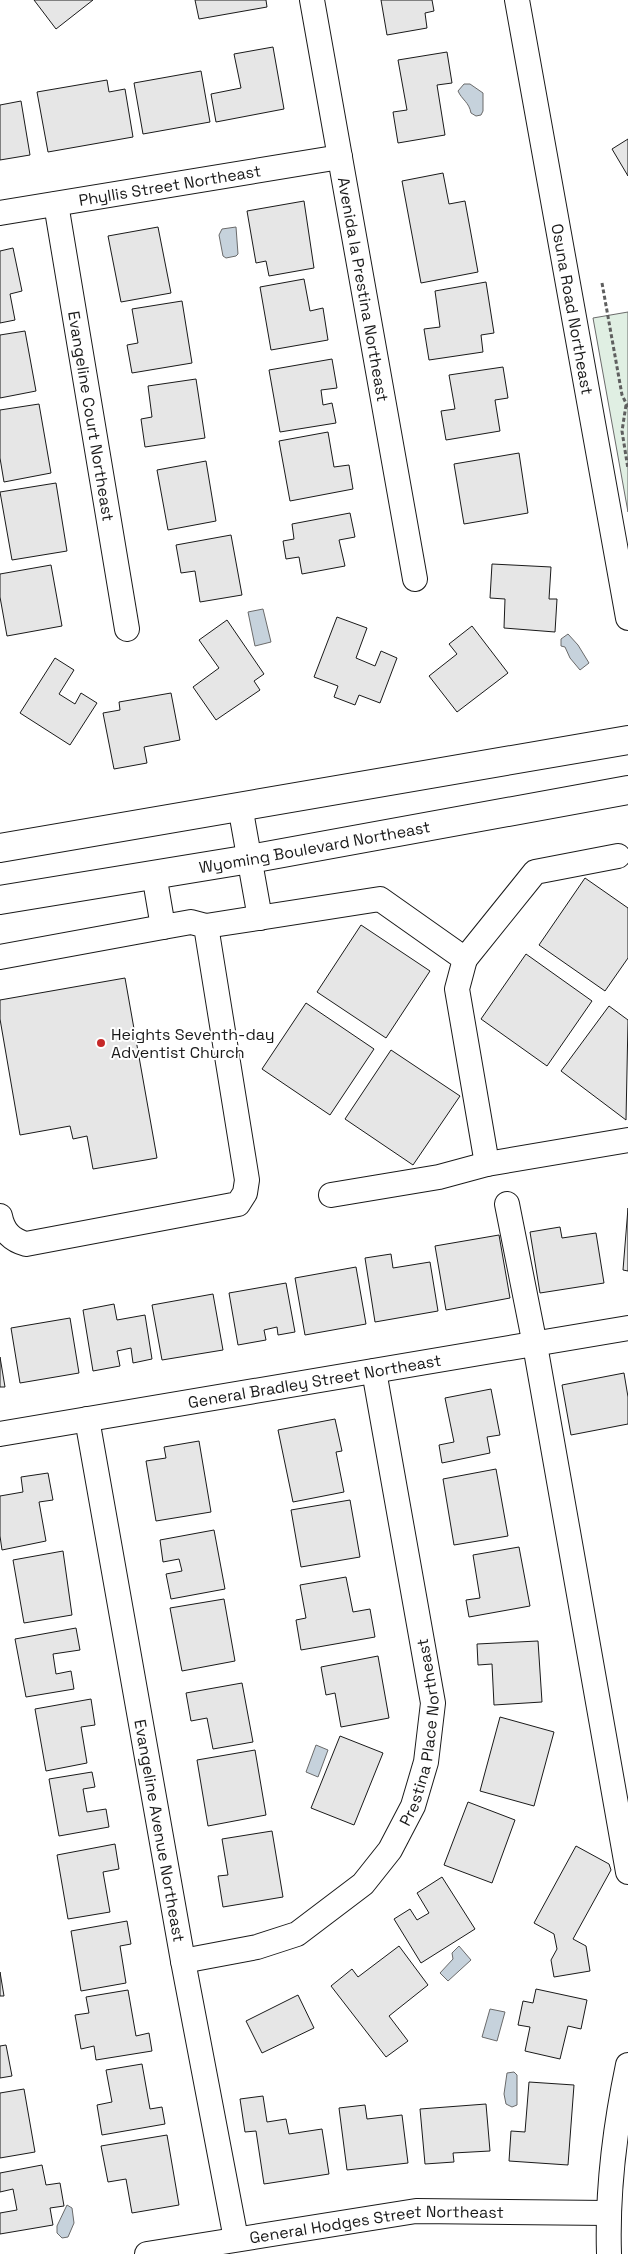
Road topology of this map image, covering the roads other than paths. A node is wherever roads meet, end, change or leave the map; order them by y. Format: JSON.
{"nodes":[{"id":1,"x":312,"y":0,"type":"edge"},
{"id":2,"x":517,"y":0,"type":"edge"},
{"id":3,"x":340,"y":157,"type":"junction"},
{"id":4,"x":56,"y":204,"type":"junction"},
{"id":5,"x":0,"y":213,"type":"edge"},
{"id":6,"x":414,"y":579,"type":"dead end"},
{"id":7,"x":628,"y":618,"type":"edge"},
{"id":8,"x":127,"y":629,"type":"dead end"},
{"id":9,"x":628,"y":740,"type":"edge"},
{"id":10,"x":628,"y":790,"type":"edge"},
{"id":11,"x":240,"y":806,"type":"junction"},
{"id":12,"x":0,"y":848,"type":"edge"},
{"id":13,"x":618,"y":856,"type":"dead end"},
{"id":14,"x":250,"y":859,"type":"junction"},
{"id":15,"x":154,"y":874,"type":"junction"},
{"id":16,"x":0,"y":900,"type":"edge"},
{"id":17,"x":260,"y":918,"type":"junction"},
{"id":18,"x":206,"y":926,"type":"junction"},
{"id":19,"x":162,"y":927,"type":"junction"},
{"id":20,"x":0,"y":957,"type":"edge"},
{"id":21,"x":465,"y":959,"type":"junction"},
{"id":22,"x":628,"y":1140,"type":"edge"},
{"id":23,"x":487,"y":1164,"type":"junction"},
{"id":24,"x":331,"y":1195,"type":"dead end"},
{"id":25,"x":507,"y":1204,"type":"dead end"},
{"id":26,"x":0,"y":1216,"type":"edge"},
{"id":27,"x":628,"y":1328,"type":"edge"},
{"id":28,"x":535,"y":1345,"type":"junction"},
{"id":29,"x":374,"y":1371,"type":"junction"},
{"id":30,"x":87,"y":1419,"type":"junction"},
{"id":31,"x":0,"y":1434,"type":"edge"},
{"id":32,"x":628,"y":1872,"type":"edge"},
{"id":33,"x":183,"y":1961,"type":"junction"},
{"id":34,"x":628,"y":2065,"type":"edge"},
{"id":35,"x":608,"y":2213,"type":"junction"},
{"id":36,"x":236,"y":2239,"type":"junction"},
{"id":37,"x":147,"y":2254,"type":"edge"},
{"id":38,"x":609,"y":2254,"type":"edge"}],
"edges":[{"from":1,"to":3,"type":"street","name":"Avenida la Prestina Northeast"},
{"from":2,"to":7,"type":"street","name":"Osuna Road Northeast"},
{"from":3,"to":4,"type":"street","name":"Phyllis Street Northeast"},
{"from":3,"to":6,"type":"street","name":"Avenida la Prestina Northeast"},
{"from":4,"to":5,"type":"street","name":"Phyllis Street Northeast"},
{"from":4,"to":8,"type":"street","name":"Evangeline Court Northeast"},
{"from":9,"to":11,"type":"main road"},
{"from":10,"to":14,"type":"main road","name":"Wyoming Boulevard Northeast"},
{"from":11,"to":12,"type":"main road"},
{"from":11,"to":14,"type":"street"},
{"from":13,"to":21,"type":"street"},
{"from":14,"to":15,"type":"main road","name":"Wyoming Boulevard Northeast"},
{"from":14,"to":17,"type":"street"},
{"from":15,"to":16,"type":"main road","name":"Wyoming Boulevard Northeast"},
{"from":15,"to":19,"type":"street"},
{"from":17,"to":18,"type":"street"},
{"from":17,"to":21,"type":"street"},
{"from":18,"to":19,"type":"street"},
{"from":18,"to":26,"type":"street"},
{"from":19,"to":20,"type":"street"},
{"from":21,"to":23,"type":"street"},
{"from":22,"to":23,"type":"street"},
{"from":23,"to":24,"type":"street"},
{"from":25,"to":28,"type":"street"},
{"from":27,"to":28,"type":"street","name":"General Bradley Street Northeast"},
{"from":28,"to":29,"type":"street","name":"General Bradley Street Northeast"},
{"from":28,"to":32,"type":"street"},
{"from":29,"to":30,"type":"street","name":"General Bradley Street Northeast"},
{"from":29,"to":33,"type":"street","name":"Prestina Place Northeast"},
{"from":30,"to":31,"type":"street","name":"General Bradley Street Northeast"},
{"from":30,"to":33,"type":"street","name":"Evangeline Avenue Northeast"},
{"from":33,"to":36,"type":"street","name":"Evangeline Avenue Northeast"},
{"from":34,"to":35,"type":"street"},
{"from":35,"to":36,"type":"street","name":"General Hodges Street Northeast"},
{"from":35,"to":38,"type":"street"},
{"from":36,"to":37,"type":"street","name":"General Hodges Street Northeast"}]}
